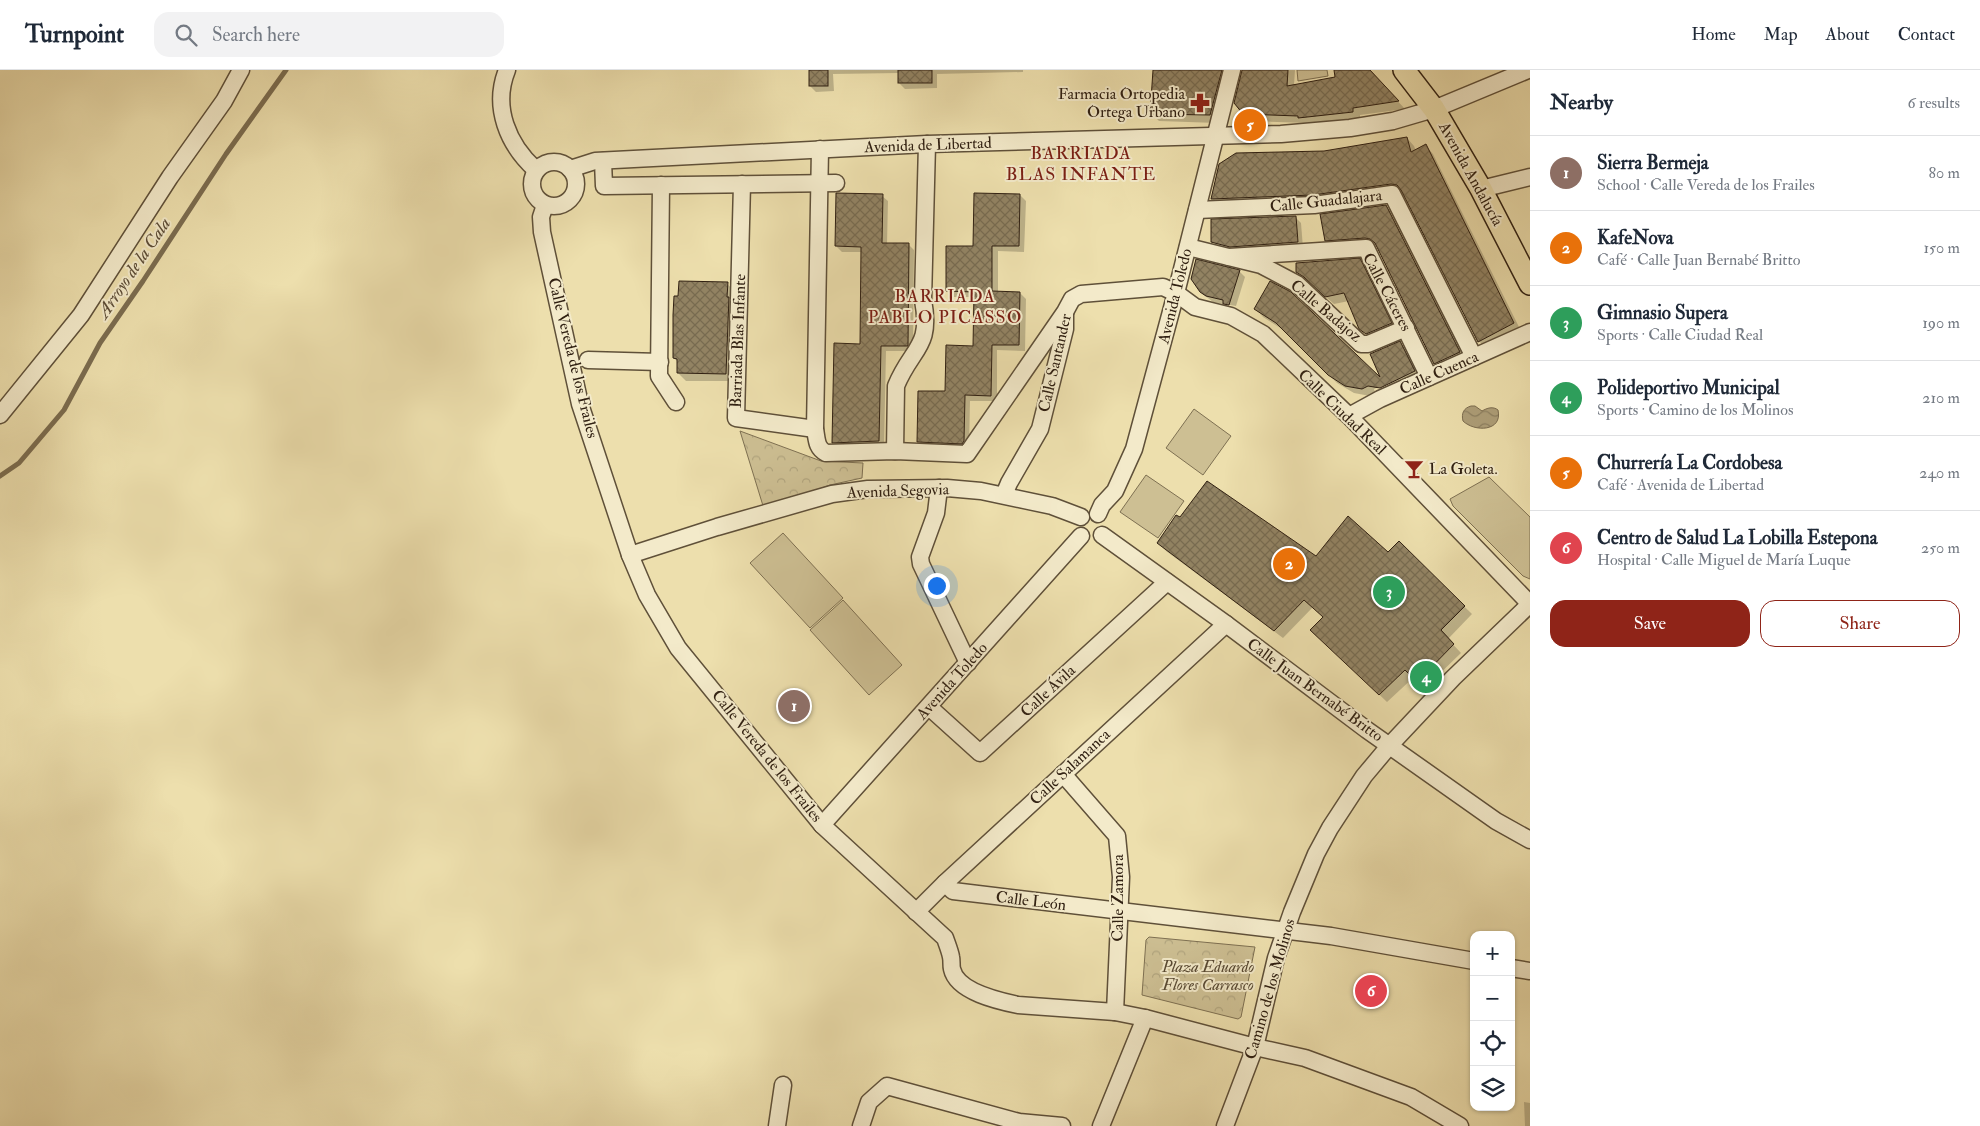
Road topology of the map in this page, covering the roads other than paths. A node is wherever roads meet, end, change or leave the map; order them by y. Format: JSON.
{"nodes":[{"id":1,"x":241,"y":70,"type":"edge"},
{"id":2,"x":507,"y":70,"type":"edge"},
{"id":3,"x":1232,"y":70,"type":"edge"},
{"id":4,"x":1404,"y":70,"type":"edge"},
{"id":5,"x":1528,"y":70,"type":"edge"},
{"id":6,"x":1434,"y":109,"type":"junction"},
{"id":7,"x":1216,"y":136,"type":"junction"},
{"id":8,"x":927,"y":144,"type":"junction"},
{"id":9,"x":820,"y":149,"type":"junction"},
{"id":10,"x":603,"y":161,"type":"junction"},
{"id":11,"x":570,"y":169,"type":"junction"},
{"id":12,"x":536,"y":170,"type":"junction"},
{"id":13,"x":1530,"y":176,"type":"edge"},
{"id":14,"x":828,"y":182,"type":"junction"},
{"id":15,"x":742,"y":184,"type":"junction"},
{"id":16,"x":661,"y":185,"type":"junction"},
{"id":17,"x":1481,"y":189,"type":"junction"},
{"id":18,"x":545,"y":205,"type":"junction"},
{"id":19,"x":1197,"y":210,"type":"junction"},
{"id":20,"x":1188,"y":247,"type":"junction"},
{"id":21,"x":1229,"y":257,"type":"junction"},
{"id":22,"x":1530,"y":284,"type":"edge"},
{"id":23,"x":1176,"y":293,"type":"junction"},
{"id":24,"x":1065,"y":312,"type":"junction"},
{"id":25,"x":1406,"y":328,"type":"junction"},
{"id":26,"x":1530,"y":332,"type":"edge"},
{"id":27,"x":1474,"y":357,"type":"junction"},
{"id":28,"x":588,"y":360,"type":"dead end"},
{"id":29,"x":660,"y":362,"type":"junction"},
{"id":30,"x":1429,"y":377,"type":"junction"},
{"id":31,"x":676,"y":402,"type":"dead end"},
{"id":32,"x":0,"y":415,"type":"edge"},
{"id":33,"x":1349,"y":416,"type":"junction"},
{"id":34,"x":816,"y":428,"type":"junction"},
{"id":35,"x":895,"y":451,"type":"junction"},
{"id":36,"x":939,"y":488,"type":"junction"},
{"id":37,"x":1004,"y":496,"type":"junction"},
{"id":38,"x":1098,"y":514,"type":"junction"},
{"id":39,"x":1081,"y":517,"type":"junction"},
{"id":40,"x":1081,"y":536,"type":"junction"},
{"id":41,"x":1102,"y":536,"type":"junction"},
{"id":42,"x":630,"y":555,"type":"junction"},
{"id":43,"x":1167,"y":582,"type":"junction"},
{"id":44,"x":1530,"y":604,"type":"edge"},
{"id":45,"x":1226,"y":624,"type":"junction"},
{"id":46,"x":968,"y":663,"type":"junction"},
{"id":47,"x":929,"y":707,"type":"junction"},
{"id":48,"x":1390,"y":745,"type":"junction"},
{"id":49,"x":1062,"y":774,"type":"junction"},
{"id":50,"x":822,"y":825,"type":"junction"},
{"id":51,"x":1530,"y":840,"type":"edge"},
{"id":52,"x":945,"y":883,"type":"junction"},
{"id":53,"x":916,"y":912,"type":"junction"},
{"id":54,"x":1121,"y":912,"type":"junction"},
{"id":55,"x":1286,"y":930,"type":"junction"},
{"id":56,"x":1470,"y":960,"type":"edge"},
{"id":57,"x":1515,"y":969,"type":"edge"},
{"id":58,"x":1530,"y":971,"type":"edge"},
{"id":59,"x":1115,"y":1012,"type":"junction"},
{"id":60,"x":1145,"y":1018,"type":"junction"},
{"id":61,"x":1255,"y":1047,"type":"junction"},
{"id":62,"x":784,"y":1085,"type":"dead end"},
{"id":63,"x":777,"y":1126,"type":"edge"},
{"id":64,"x":861,"y":1126,"type":"edge"},
{"id":65,"x":1062,"y":1126,"type":"edge"},
{"id":66,"x":1101,"y":1126,"type":"edge"},
{"id":67,"x":1225,"y":1126,"type":"edge"},
{"id":68,"x":1460,"y":1126,"type":"edge"}],
"edges":[{"from":1,"to":32,"type":"street"},
{"from":2,"to":12,"type":"street"},
{"from":3,"to":7,"type":"street","name":"Avenida Toledo"},
{"from":4,"to":6,"type":"main road","name":"Avenida Andalucía"},
{"from":5,"to":6,"type":"street","name":"Avenida de Libertad"},
{"from":6,"to":7,"type":"street","name":"Avenida de Libertad"},
{"from":6,"to":17,"type":"main road","name":"Avenida Andalucía"},
{"from":7,"to":8,"type":"street","name":"Avenida de Libertad"},
{"from":7,"to":19,"type":"street","name":"Avenida Toledo"},
{"from":8,"to":9,"type":"street","name":"Avenida de Libertad"},
{"from":8,"to":35,"type":"street"},
{"from":9,"to":10,"type":"street","name":"Avenida de Libertad"},
{"from":9,"to":14,"type":"street"},
{"from":10,"to":11,"type":"street","name":"Avenida de Libertad"},
{"from":10,"to":16,"type":"street"},
{"from":11,"to":12,"type":"street"},
{"from":11,"to":18,"type":"street"},
{"from":12,"to":18,"type":"street"},
{"from":13,"to":17,"type":"street"},
{"from":14,"to":15,"type":"street"},
{"from":14,"to":34,"type":"street"},
{"from":15,"to":16,"type":"street"},
{"from":15,"to":34,"type":"street","name":"Barriada Blas Infante"},
{"from":16,"to":29,"type":"street"},
{"from":17,"to":22,"type":"main road","name":"Avenida Andalucía"},
{"from":18,"to":42,"type":"street","name":"Calle Vereda de los Frailes"},
{"from":19,"to":20,"type":"street","name":"Avenida Toledo"},
{"from":19,"to":27,"type":"street","name":"Calle Guadalajara"},
{"from":20,"to":21,"type":"street","name":"Calle Badajoz"},
{"from":20,"to":23,"type":"street","name":"Avenida Toledo"},
{"from":21,"to":25,"type":"street","name":"Calle Badajoz"},
{"from":21,"to":25,"type":"street","name":"Calle Cáceres"},
{"from":23,"to":24,"type":"street","name":"Calle Santander"},
{"from":23,"to":33,"type":"street","name":"Calle Ciudad Real"},
{"from":23,"to":38,"type":"street","name":"Avenida Toledo"},
{"from":24,"to":35,"type":"street"},
{"from":24,"to":37,"type":"street","name":"Calle Santander"},
{"from":25,"to":30,"type":"street","name":"Calle Cáceres"},
{"from":26,"to":27,"type":"street","name":"Calle Cuenca"},
{"from":27,"to":30,"type":"street","name":"Calle Cuenca"},
{"from":28,"to":29,"type":"street"},
{"from":29,"to":31,"type":"street"},
{"from":30,"to":33,"type":"street","name":"Calle Cuenca"},
{"from":33,"to":44,"type":"street","name":"Calle Ciudad Real"},
{"from":34,"to":35,"type":"street"},
{"from":36,"to":37,"type":"street","name":"Avenida Segovia"},
{"from":36,"to":42,"type":"street","name":"Avenida Segovia"},
{"from":36,"to":46,"type":"street"},
{"from":37,"to":39,"type":"street","name":"Avenida Segovia"},
{"from":38,"to":39,"type":"street"},
{"from":38,"to":41,"type":"street"},
{"from":39,"to":40,"type":"street"},
{"from":40,"to":41,"type":"street"},
{"from":40,"to":46,"type":"street","name":"Avenida Toledo"},
{"from":41,"to":43,"type":"street","name":"Calle Juan Bernabé Britto"},
{"from":42,"to":50,"type":"street","name":"Calle Vereda de los Frailes"},
{"from":43,"to":45,"type":"street","name":"Calle Juan Bernabé Britto"},
{"from":43,"to":47,"type":"street","name":"Calle Ávila"},
{"from":44,"to":48,"type":"street","name":"Camino de los Molinos"},
{"from":45,"to":48,"type":"street","name":"Calle Juan Bernabé Britto"},
{"from":45,"to":49,"type":"street","name":"Calle Salamanca"},
{"from":46,"to":47,"type":"street","name":"Avenida Toledo"},
{"from":47,"to":50,"type":"street","name":"Avenida Toledo"},
{"from":48,"to":51,"type":"street","name":"Calle Juan Bernabé Britto"},
{"from":48,"to":55,"type":"street","name":"Camino de los Molinos"},
{"from":49,"to":52,"type":"street","name":"Calle Salamanca"},
{"from":49,"to":54,"type":"street","name":"Calle Zamora"},
{"from":50,"to":53,"type":"street","name":"Calle Vereda de los Frailes"},
{"from":52,"to":53,"type":"street","name":"Calle Salamanca"},
{"from":52,"to":54,"type":"street","name":"Calle León"},
{"from":53,"to":59,"type":"street","name":"Calle Vereda de los Frailes"},
{"from":54,"to":55,"type":"street"},
{"from":54,"to":59,"type":"street","name":"Calle Zamora"},
{"from":55,"to":56,"type":"street"},
{"from":55,"to":61,"type":"street","name":"Camino de los Molinos"},
{"from":57,"to":58,"type":"street"},
{"from":59,"to":60,"type":"street","name":"Calle Vereda de los Frailes"},
{"from":60,"to":61,"type":"street","name":"Calle Vereda de los Frailes"},
{"from":60,"to":66,"type":"street"},
{"from":61,"to":67,"type":"street","name":"Camino de los Molinos"},
{"from":61,"to":68,"type":"street","name":"Calle Vereda de los Frailes"},
{"from":62,"to":63,"type":"street"},
{"from":64,"to":65,"type":"street"}]}
